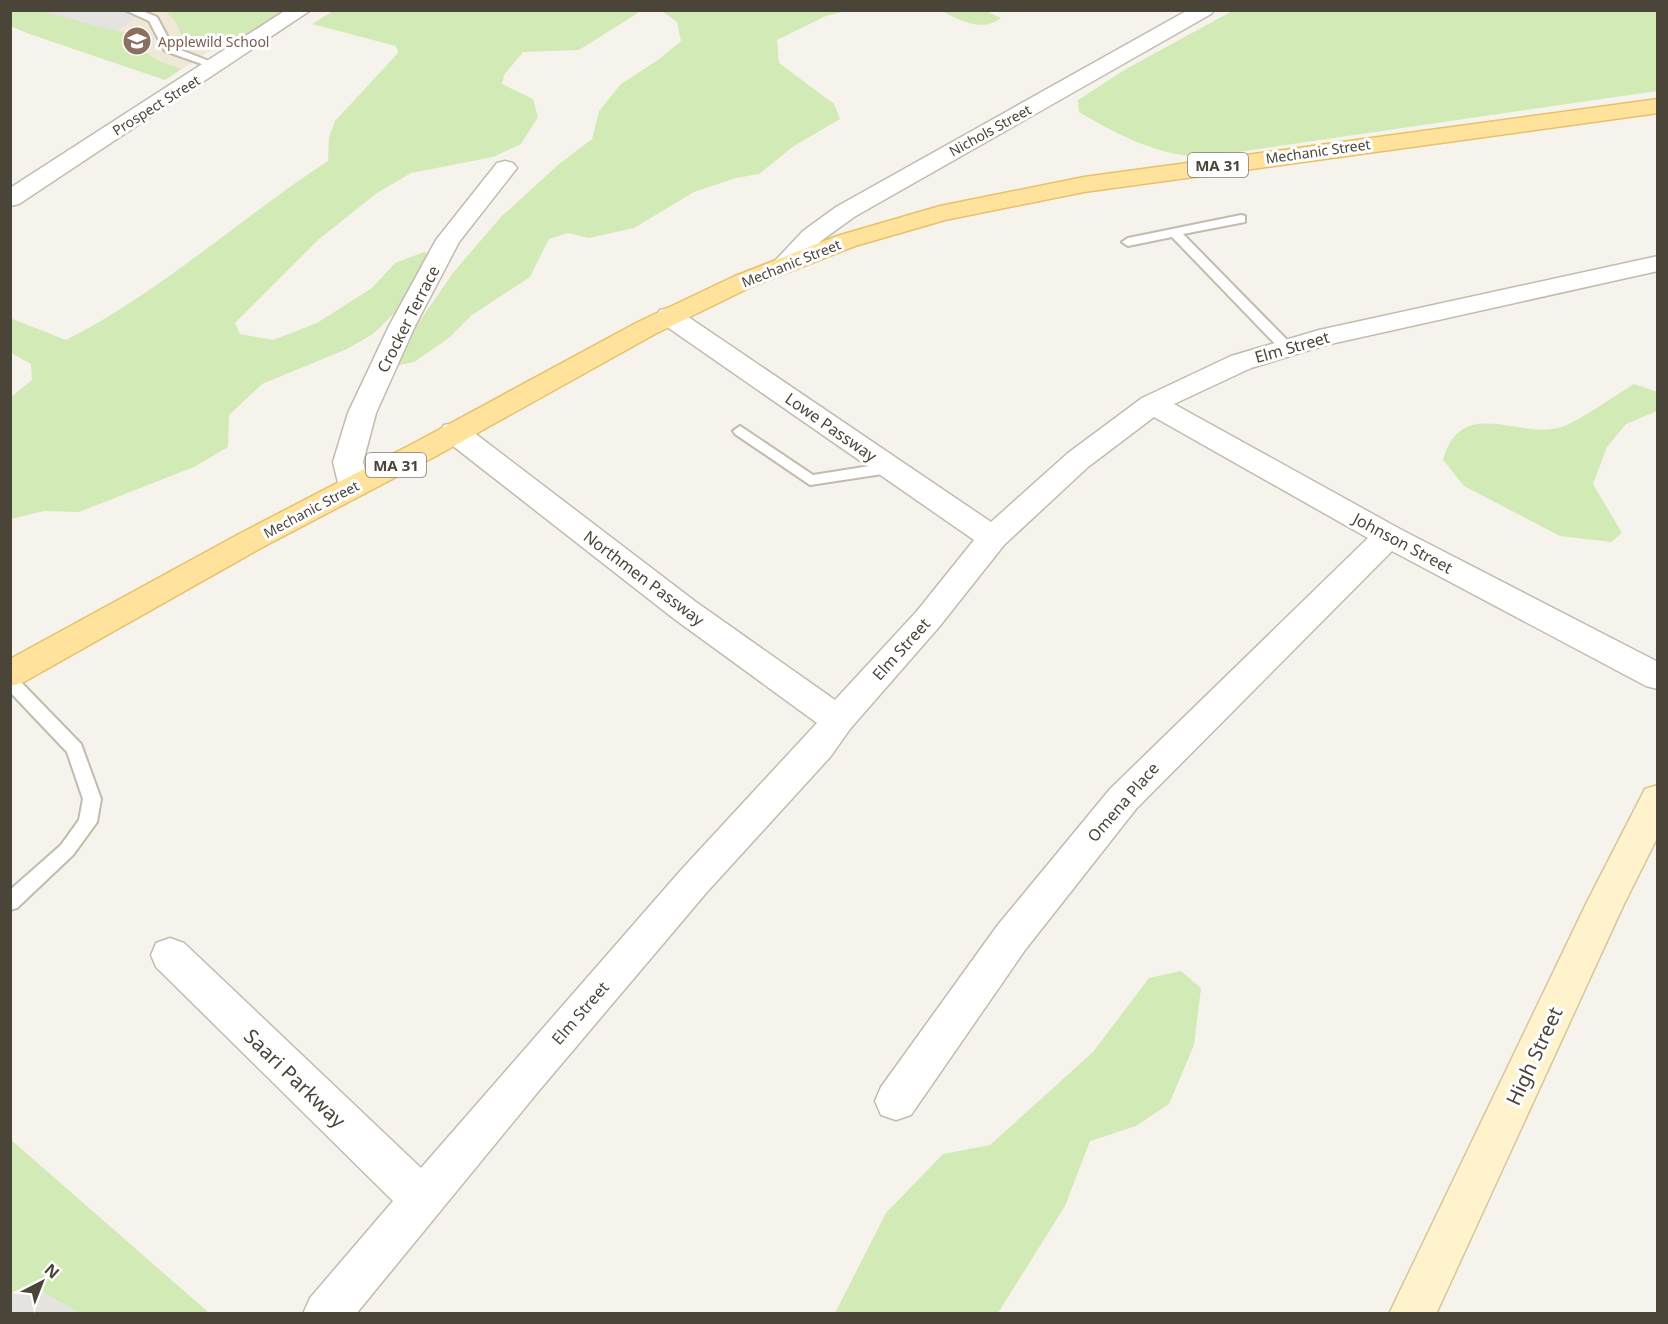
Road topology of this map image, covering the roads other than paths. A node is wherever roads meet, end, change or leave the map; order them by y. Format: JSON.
{"nodes":[{"id":1,"x":130,"y":10,"type":"edge"},
{"id":2,"x":301,"y":10,"type":"edge"},
{"id":3,"x":1204,"y":10,"type":"edge"},
{"id":4,"x":217,"y":66,"type":"junction"},
{"id":5,"x":1658,"y":106,"type":"edge"},
{"id":6,"x":505,"y":168,"type":"dead end"},
{"id":7,"x":10,"y":199,"type":"edge"},
{"id":8,"x":1241,"y":219,"type":"dead end"},
{"id":9,"x":1175,"y":233,"type":"junction"},
{"id":10,"x":1128,"y":242,"type":"dead end"},
{"id":11,"x":786,"y":263,"type":"junction"},
{"id":12,"x":1658,"y":263,"type":"edge"},
{"id":13,"x":669,"y":316,"type":"junction"},
{"id":14,"x":1287,"y":348,"type":"junction"},
{"id":15,"x":1152,"y":404,"type":"junction"},
{"id":16,"x":740,"y":431,"type":"dead end"},
{"id":17,"x":453,"y":432,"type":"junction"},
{"id":18,"x":889,"y":468,"type":"junction"},
{"id":19,"x":354,"y":487,"type":"junction"},
{"id":20,"x":1389,"y":536,"type":"junction"},
{"id":21,"x":993,"y":538,"type":"junction"},
{"id":22,"x":10,"y":674,"type":"edge"},
{"id":23,"x":1658,"y":677,"type":"edge"},
{"id":24,"x":10,"y":681,"type":"edge"},
{"id":25,"x":838,"y":720,"type":"junction"},
{"id":26,"x":1658,"y":799,"type":"edge"},
{"id":27,"x":10,"y":902,"type":"edge"},
{"id":28,"x":170,"y":955,"type":"dead end"},
{"id":29,"x":896,"y":1101,"type":"dead end"},
{"id":30,"x":422,"y":1199,"type":"junction"},
{"id":31,"x":326,"y":1314,"type":"edge"},
{"id":32,"x":1412,"y":1314,"type":"edge"}],
"edges":[{"from":1,"to":4,"type":"lane"},
{"from":2,"to":4,"type":"street","name":"Prospect Street"},
{"from":3,"to":11,"type":"street","name":"Nichols Street"},
{"from":4,"to":7,"type":"street","name":"Prospect Street"},
{"from":5,"to":11,"type":"main road","name":"Mechanic Street","number":"MA 31"},
{"from":6,"to":19,"type":"street","name":"Crocker Terrace"},
{"from":8,"to":9,"type":"lane"},
{"from":9,"to":10,"type":"lane"},
{"from":9,"to":14,"type":"lane"},
{"from":11,"to":13,"type":"main road","name":"Mechanic Street","number":"MA 31"},
{"from":12,"to":14,"type":"street","name":"Elm Street"},
{"from":13,"to":17,"type":"main road","name":"Mechanic Street","number":"MA 31"},
{"from":13,"to":18,"type":"street","name":"Lowe Passway"},
{"from":14,"to":15,"type":"street","name":"Elm Street"},
{"from":15,"to":20,"type":"street","name":"Johnson Street"},
{"from":15,"to":21,"type":"street","name":"Elm Street"},
{"from":16,"to":18,"type":"lane"},
{"from":17,"to":19,"type":"main road","name":"Mechanic Street","number":"MA 31"},
{"from":17,"to":25,"type":"street","name":"Northmen Passway"},
{"from":18,"to":21,"type":"street","name":"Lowe Passway"},
{"from":19,"to":22,"type":"main road","name":"Mechanic Street","number":"MA 31"},
{"from":20,"to":23,"type":"street","name":"Johnson Street"},
{"from":20,"to":29,"type":"street","name":"Omena Place"},
{"from":21,"to":25,"type":"street","name":"Elm Street"},
{"from":24,"to":27,"type":"lane"},
{"from":25,"to":30,"type":"street","name":"Elm Street"},
{"from":26,"to":32,"type":"main road","name":"High Street"},
{"from":28,"to":30,"type":"street","name":"Saari Parkway"},
{"from":30,"to":31,"type":"street","name":"Elm Street"}]}
